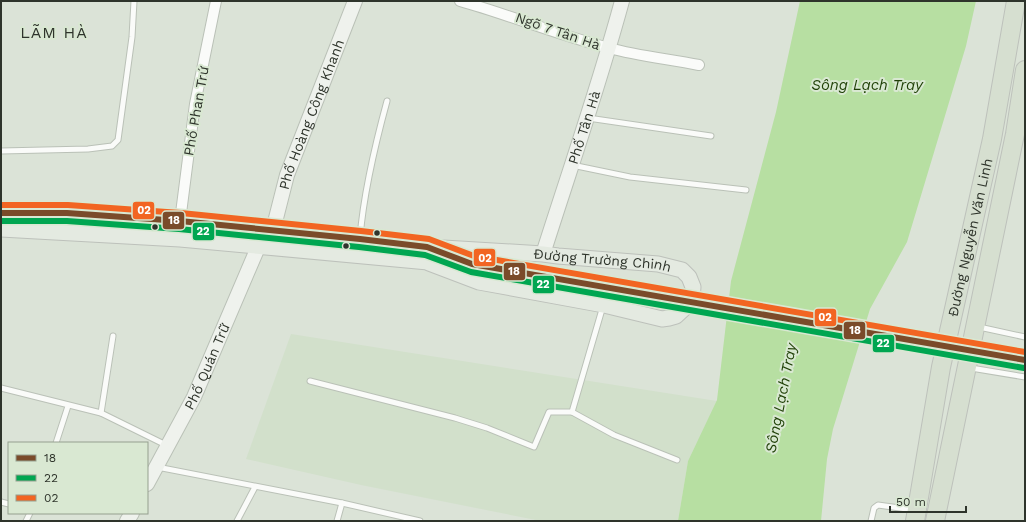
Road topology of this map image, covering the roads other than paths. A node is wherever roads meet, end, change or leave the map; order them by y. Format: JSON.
{"nodes":[{"id":1,"x":134,"y":1,"type":"edge"},
{"id":2,"x":216,"y":1,"type":"edge"},
{"id":3,"x":355,"y":1,"type":"edge"},
{"id":4,"x":460,"y":1,"type":"edge"},
{"id":5,"x":622,"y":1,"type":"edge"},
{"id":6,"x":1016,"y":1,"type":"edge"},
{"id":7,"x":609,"y":48,"type":"junction"},
{"id":8,"x":699,"y":65,"type":"dead end"},
{"id":9,"x":1025,"y":70,"type":"edge"},
{"id":10,"x":387,"y":101,"type":"dead end"},
{"id":11,"x":588,"y":118,"type":"junction"},
{"id":12,"x":712,"y":136,"type":"dead end"},
{"id":13,"x":1,"y":151,"type":"edge"},
{"id":14,"x":571,"y":164,"type":"junction"},
{"id":15,"x":746,"y":190,"type":"dead end"},
{"id":16,"x":1,"y":213,"type":"edge"},
{"id":17,"x":180,"y":221,"type":"junction"},
{"id":18,"x":1,"y":229,"type":"edge"},
{"id":19,"x":273,"y":230,"type":"junction"},
{"id":20,"x":360,"y":239,"type":"junction"},
{"id":21,"x":259,"y":245,"type":"junction"},
{"id":22,"x":427,"y":247,"type":"junction"},
{"id":23,"x":543,"y":254,"type":"junction"},
{"id":24,"x":429,"y":263,"type":"junction"},
{"id":25,"x":472,"y":264,"type":"junction"},
{"id":26,"x":604,"y":305,"type":"junction"},
{"id":27,"x":976,"y":326,"type":"junction"},
{"id":28,"x":113,"y":336,"type":"dead end"},
{"id":29,"x":1025,"y":337,"type":"edge"},
{"id":30,"x":1025,"y":360,"type":"edge"},
{"id":31,"x":968,"y":368,"type":"junction"},
{"id":32,"x":1025,"y":377,"type":"edge"},
{"id":33,"x":310,"y":381,"type":"dead end"},
{"id":34,"x":1,"y":388,"type":"edge"},
{"id":35,"x":68,"y":406,"type":"junction"},
{"id":36,"x":572,"y":412,"type":"junction"},
{"id":37,"x":101,"y":413,"type":"junction"},
{"id":38,"x":56,"y":442,"type":"edge"},
{"id":39,"x":169,"y":446,"type":"junction"},
{"id":40,"x":677,"y":460,"type":"dead end"},
{"id":41,"x":156,"y":467,"type":"junction"},
{"id":42,"x":148,"y":482,"type":"edge"},
{"id":43,"x":254,"y":487,"type":"junction"},
{"id":44,"x":342,"y":503,"type":"junction"},
{"id":45,"x":916,"y":516,"type":"edge"},
{"id":46,"x":237,"y":521,"type":"edge"},
{"id":47,"x":337,"y":521,"type":"edge"},
{"id":48,"x":420,"y":521,"type":"edge"},
{"id":49,"x":871,"y":521,"type":"edge"},
{"id":50,"x":935,"y":521,"type":"edge"}],
"edges":[{"from":1,"to":13,"type":"lane"},
{"from":2,"to":17,"type":"street","name":"Phố Phan Trứ"},
{"from":3,"to":19,"type":"street","name":"Phố Hoàng Công Khanh"},
{"from":4,"to":7,"type":"street","name":"Ngõ 7 Tân Hà"},
{"from":5,"to":7,"type":"street","name":"Phố Tân Hà"},
{"from":6,"to":45,"type":"highway","name":"Đường Nguyễn Văn Linh"},
{"from":7,"to":8,"type":"street","name":"Ngõ 7 Tân Hà"},
{"from":7,"to":11,"type":"street","name":"Phố Tân Hà"},
{"from":9,"to":27,"type":"highway","name":"Đường Nguyễn Văn Linh"},
{"from":10,"to":20,"type":"lane"},
{"from":11,"to":12,"type":"lane"},
{"from":11,"to":14,"type":"street","name":"Phố Tân Hà"},
{"from":14,"to":15,"type":"lane"},
{"from":14,"to":23,"type":"street","name":"Phố Tân Hà"},
{"from":16,"to":17,"type":"main road"},
{"from":17,"to":19,"type":"main road"},
{"from":18,"to":21,"type":"main road"},
{"from":19,"to":20,"type":"main road"},
{"from":20,"to":22,"type":"main road"},
{"from":21,"to":24,"type":"main road"},
{"from":21,"to":39,"type":"street","name":"Phố Quán Trữ"},
{"from":22,"to":23,"type":"main road","name":"Đường Trường Chinh"},
{"from":22,"to":25,"type":"main road"},
{"from":23,"to":26,"type":"main road","name":"Đường Trường Chinh"},
{"from":24,"to":25,"type":"main road"},
{"from":24,"to":26,"type":"main road","name":"Đường Trường Chinh"},
{"from":25,"to":30,"type":"main road","bridge":true},
{"from":26,"to":36,"type":"lane"},
{"from":27,"to":29,"type":"lane"},
{"from":27,"to":31,"type":"highway","name":"Đường Nguyễn Văn Linh"},
{"from":28,"to":37,"type":"lane"},
{"from":31,"to":32,"type":"lane"},
{"from":31,"to":50,"type":"highway","name":"Đường Nguyễn Văn Linh"},
{"from":33,"to":36,"type":"lane"},
{"from":34,"to":35,"type":"lane"},
{"from":35,"to":37,"type":"lane"},
{"from":35,"to":38,"type":"lane"},
{"from":36,"to":40,"type":"lane"},
{"from":37,"to":39,"type":"lane"},
{"from":39,"to":41,"type":"street","name":"Phố Quán Trữ"},
{"from":41,"to":42,"type":"street","name":"Phố Quán Trữ"},
{"from":41,"to":43,"type":"lane"},
{"from":43,"to":44,"type":"lane"},
{"from":43,"to":46,"type":"lane"},
{"from":44,"to":47,"type":"lane"},
{"from":44,"to":48,"type":"lane"},
{"from":45,"to":49,"type":"lane"}]}
